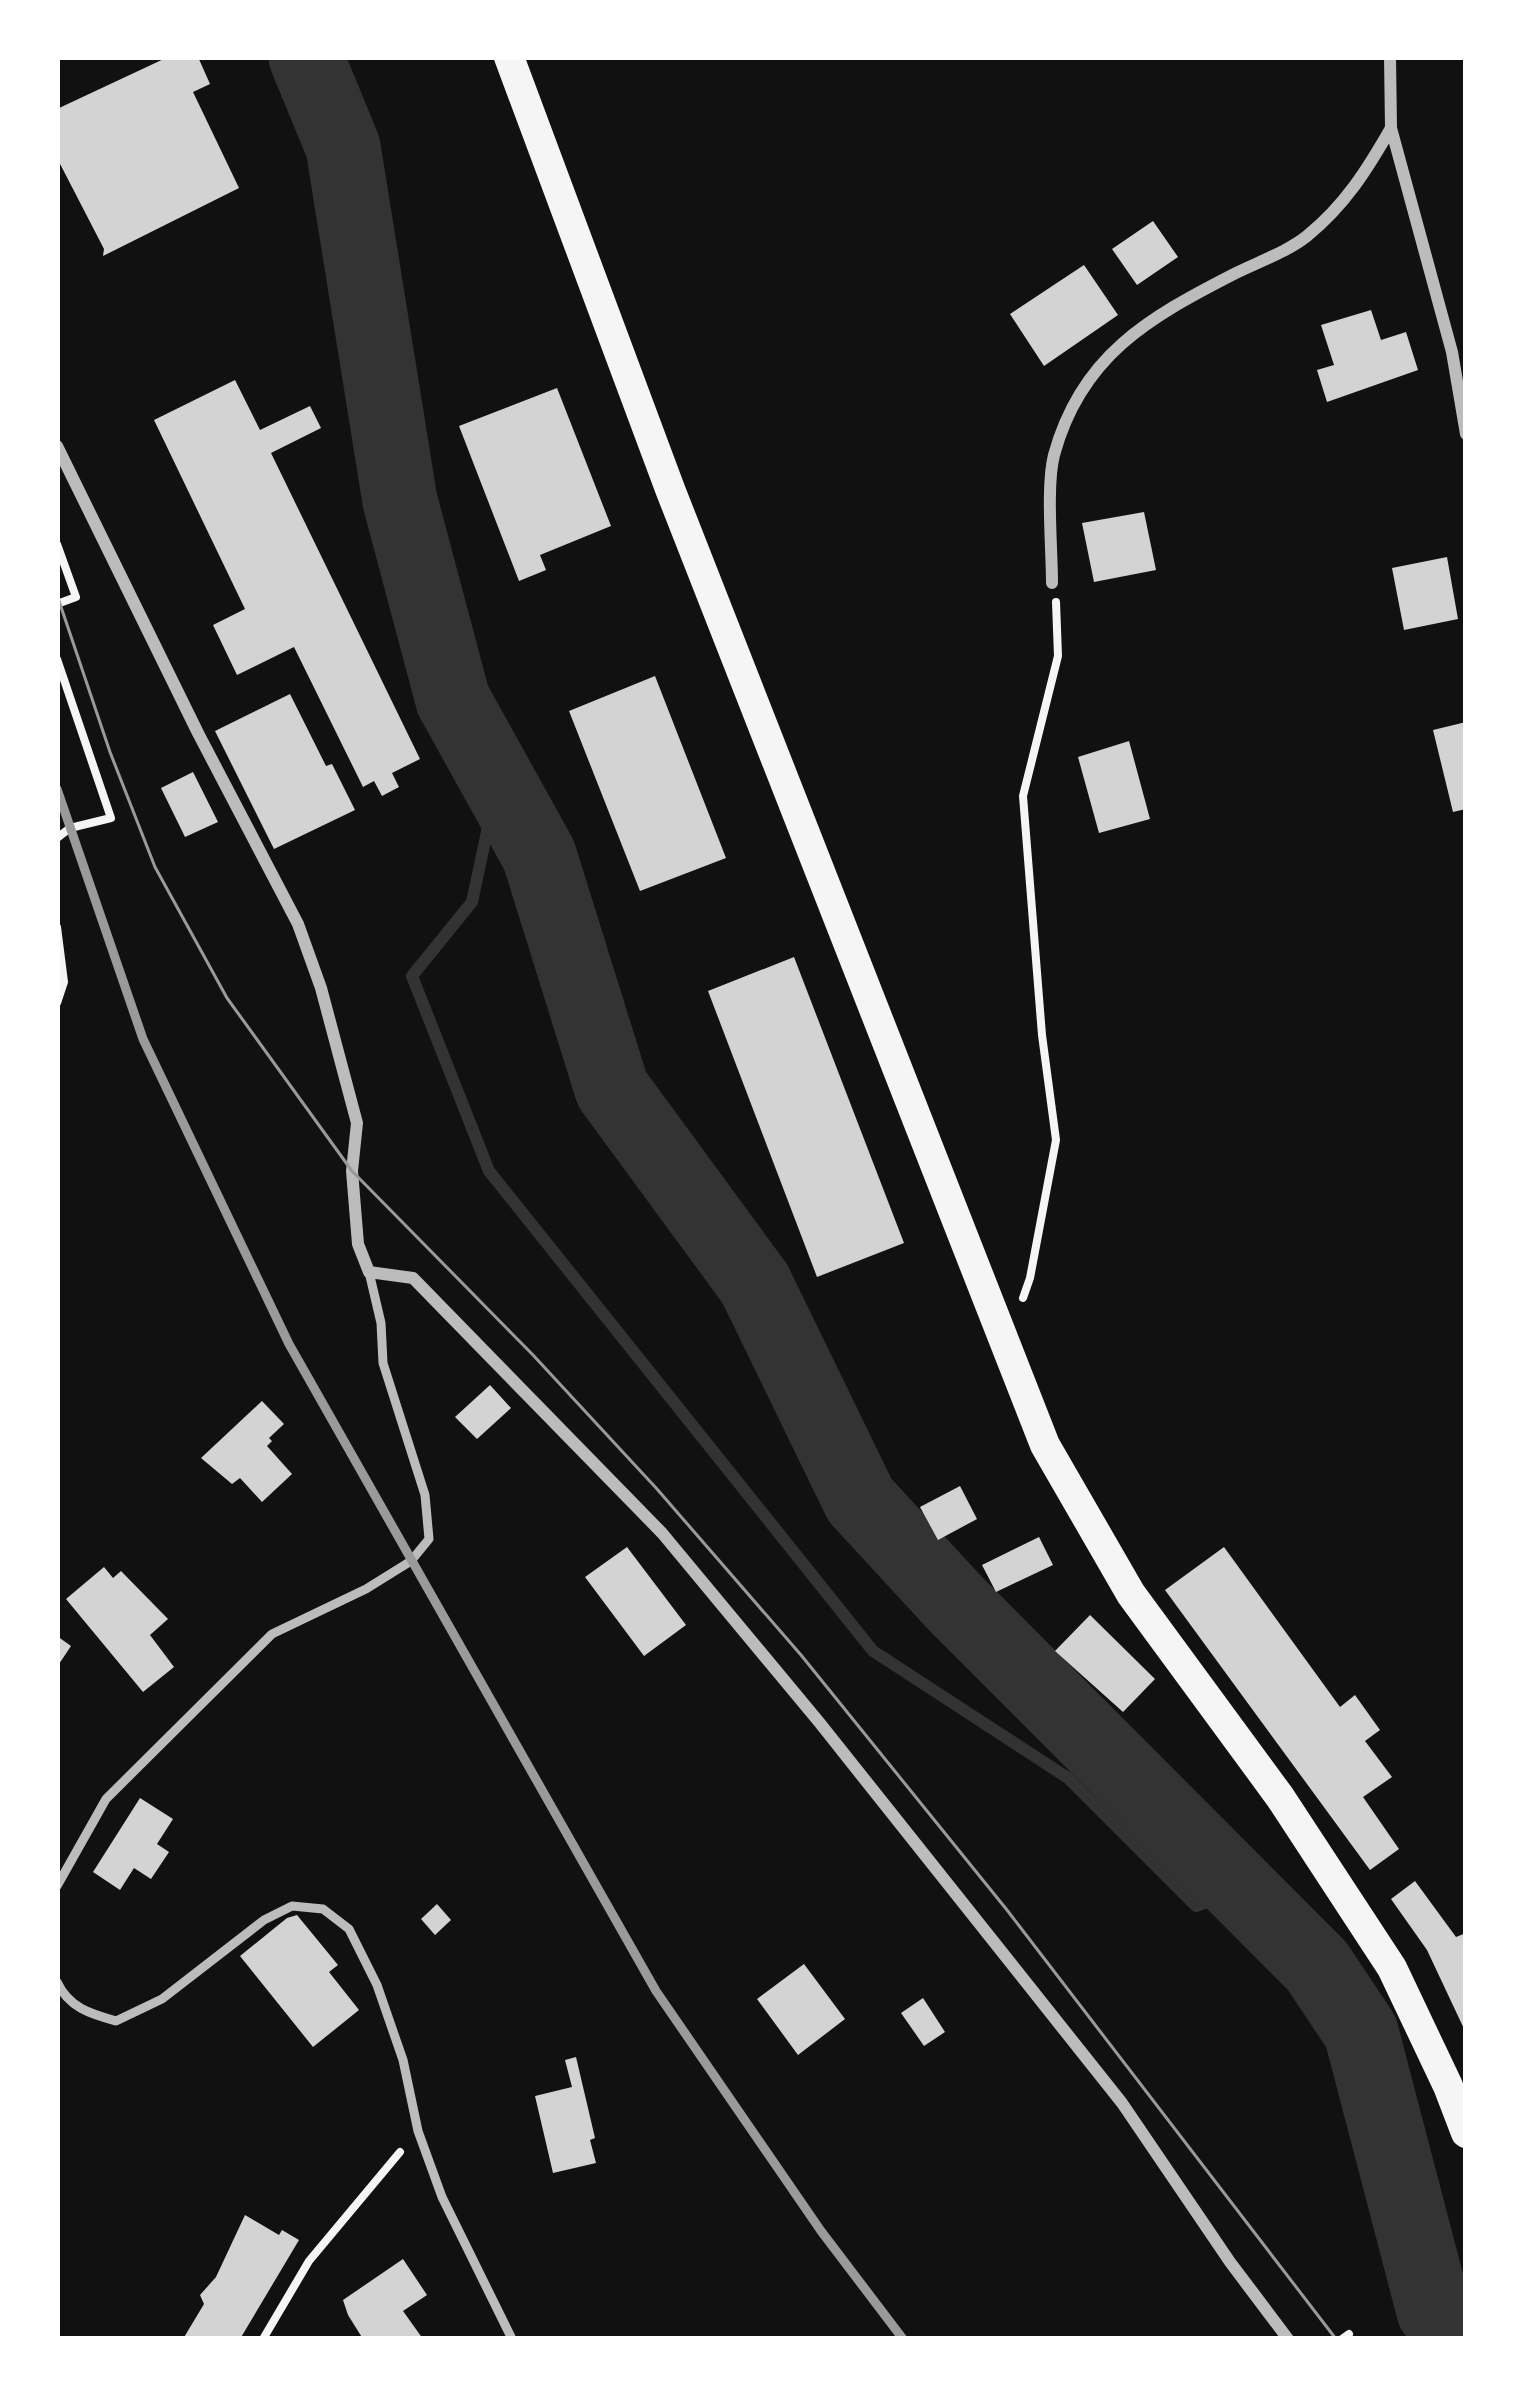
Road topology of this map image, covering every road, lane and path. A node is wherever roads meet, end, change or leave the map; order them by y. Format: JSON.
{"nodes":[{"id":1,"x":509,"y":57,"type":"edge"},
{"id":2,"x":1390,"y":57,"type":"edge"},
{"id":3,"x":1390,"y":128,"type":"junction"},
{"id":4,"x":1466,"y":434,"type":"edge"},
{"id":5,"x":57,"y":446,"type":"edge"},
{"id":6,"x":57,"y":544,"type":"edge"},
{"id":7,"x":1052,"y":583,"type":"joint"},
{"id":8,"x":57,"y":604,"type":"edge"},
{"id":9,"x":57,"y":659,"type":"edge"},
{"id":10,"x":57,"y":838,"type":"edge"},
{"id":11,"x":57,"y":927,"type":"edge"},
{"id":12,"x":57,"y":1003,"type":"edge"},
{"id":13,"x":369,"y":1273,"type":"junction"},
{"id":14,"x":1005,"y":1346,"type":"junction"},
{"id":15,"x":57,"y":1886,"type":"edge"},
{"id":16,"x":57,"y":1982,"type":"edge"},
{"id":17,"x":418,"y":2131,"type":"junction"},
{"id":18,"x":1466,"y":2133,"type":"edge"},
{"id":19,"x":263,"y":2339,"type":"edge"},
{"id":20,"x":512,"y":2339,"type":"edge"},
{"id":21,"x":1288,"y":2339,"type":"edge"}],
"edges":[{"from":1,"to":14,"type":"main road"},
{"from":2,"to":3,"type":"street"},
{"from":3,"to":4,"type":"street"},
{"from":3,"to":7,"type":"street"},
{"from":5,"to":13,"type":"street"},
{"from":6,"to":8,"type":"path"},
{"from":7,"to":14,"type":"path"},
{"from":9,"to":10,"type":"path"},
{"from":11,"to":12,"type":"path"},
{"from":13,"to":15,"type":"lane"},
{"from":13,"to":21,"type":"street"},
{"from":14,"to":18,"type":"main road"},
{"from":16,"to":17,"type":"lane"},
{"from":17,"to":19,"type":"path"},
{"from":17,"to":20,"type":"lane"}]}
